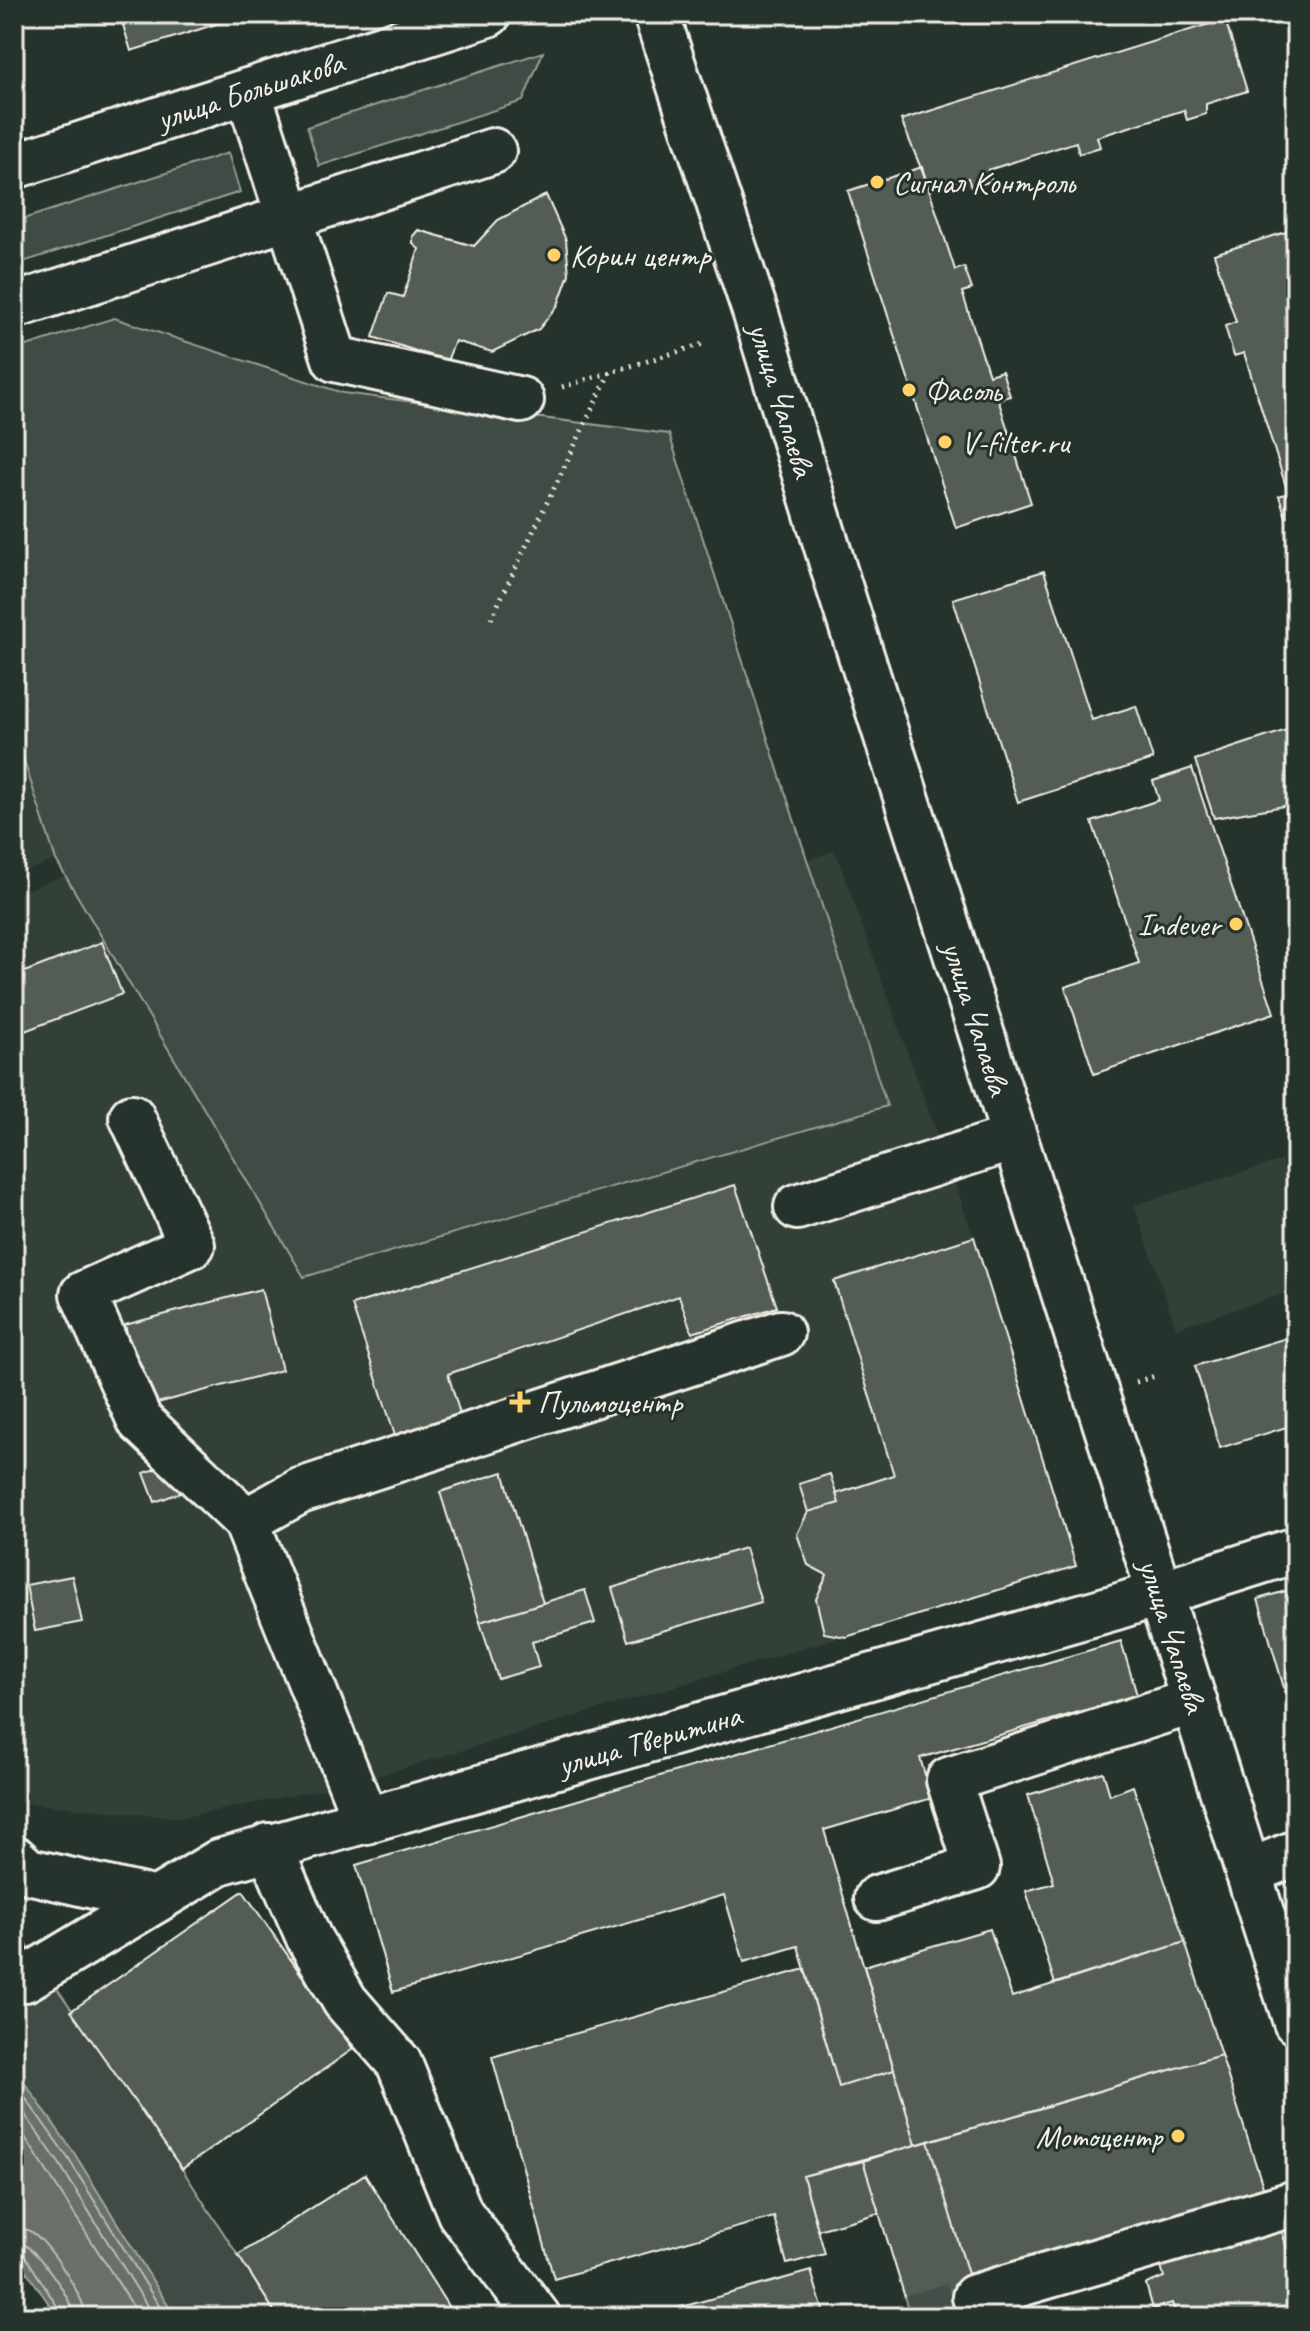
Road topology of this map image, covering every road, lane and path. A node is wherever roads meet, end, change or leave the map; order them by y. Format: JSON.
{"nodes":[{"id":1,"x":488,"y":14,"type":"edge"},
{"id":2,"x":656,"y":14,"type":"edge"},
{"id":3,"x":248,"y":91,"type":"junction"},
{"id":4,"x":493,"y":151,"type":"dead end"},
{"id":5,"x":14,"y":166,"type":"edge"},
{"id":6,"x":290,"y":219,"type":"junction"},
{"id":7,"x":14,"y":306,"type":"edge"},
{"id":8,"x":703,"y":344,"type":"dead end"},
{"id":9,"x":610,"y":372,"type":"junction"},
{"id":10,"x":521,"y":400,"type":"joint"},
{"id":11,"x":491,"y":619,"type":"dead end"},
{"id":12,"x":132,"y":1117,"type":"dead end"},
{"id":13,"x":1014,"y":1138,"type":"junction"},
{"id":14,"x":797,"y":1207,"type":"dead end"},
{"id":15,"x":781,"y":1333,"type":"dead end"},
{"id":16,"x":246,"y":1521,"type":"junction"},
{"id":17,"x":1296,"y":1550,"type":"edge"},
{"id":18,"x":1159,"y":1594,"type":"junction"},
{"id":19,"x":1194,"y":1701,"type":"junction"},
{"id":20,"x":366,"y":1821,"type":"junction"},
{"id":21,"x":269,"y":1846,"type":"junction"},
{"id":22,"x":1296,"y":1853,"type":"edge"},
{"id":23,"x":14,"y":1858,"type":"edge"},
{"id":24,"x":1248,"y":1872,"type":"junction"},
{"id":25,"x":877,"y":1898,"type":"dead end"},
{"id":26,"x":156,"y":1900,"type":"junction"},
{"id":27,"x":25,"y":1979,"type":"dead end"},
{"id":28,"x":1296,"y":2022,"type":"edge"},
{"id":29,"x":1296,"y":2203,"type":"edge"},
{"id":30,"x":975,"y":2297,"type":"tunnel mouth"},
{"id":31,"x":538,"y":2317,"type":"edge"}],
"edges":[{"from":1,"to":3,"type":"main road","name":"улица Большакова"},
{"from":2,"to":13,"type":"main road","name":"улица Чапаева"},
{"from":3,"to":5,"type":"main road","name":"улица Большакова"},
{"from":3,"to":6,"type":"main road"},
{"from":4,"to":6,"type":"main road"},
{"from":6,"to":7,"type":"main road"},
{"from":6,"to":10,"type":"main road"},
{"from":8,"to":9,"type":"path"},
{"from":9,"to":10,"type":"path"},
{"from":9,"to":11,"type":"path"},
{"from":12,"to":16,"type":"main road"},
{"from":13,"to":14,"type":"main road"},
{"from":13,"to":18,"type":"main road","name":"улица Чапаева"},
{"from":15,"to":16,"type":"main road"},
{"from":16,"to":20,"type":"main road"},
{"from":17,"to":18,"type":"main road","name":"улица Тверитина"},
{"from":18,"to":19,"type":"main road","name":"улица Чапаева"},
{"from":18,"to":20,"type":"main road","name":"улица Тверитина"},
{"from":19,"to":24,"type":"main road","name":"улица Чапаева"},
{"from":19,"to":25,"type":"main road"},
{"from":20,"to":21,"type":"main road","name":"улица Тверитина"},
{"from":21,"to":26,"type":"main road","name":"улица Тверитина"},
{"from":21,"to":31,"type":"main road"},
{"from":22,"to":24,"type":"main road"},
{"from":23,"to":26,"type":"main road"},
{"from":24,"to":28,"type":"main road","name":"улица Чапаева"},
{"from":26,"to":27,"type":"main road","name":"улица Тверитина"},
{"from":29,"to":30,"type":"main road"}]}
